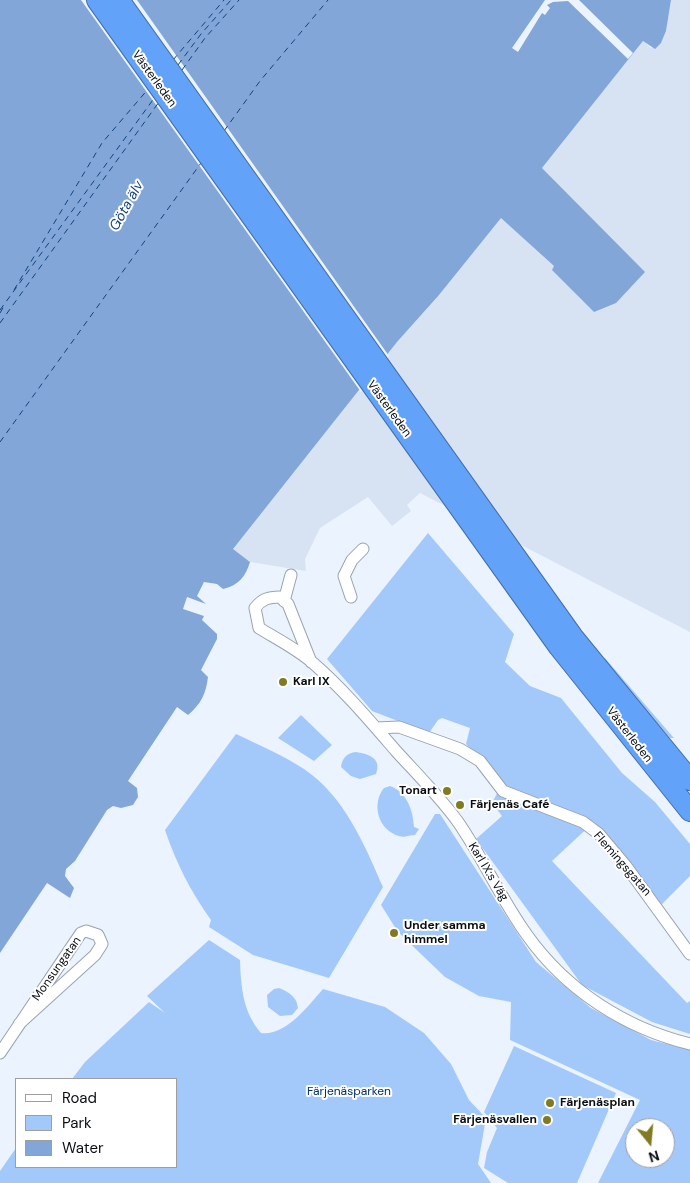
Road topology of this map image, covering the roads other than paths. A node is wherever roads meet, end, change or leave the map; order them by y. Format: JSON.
{"nodes":[{"id":1,"x":97,"y":0,"type":"edge"},
{"id":2,"x":119,"y":0,"type":"edge"},
{"id":3,"x":363,"y":549,"type":"dead end"},
{"id":4,"x":291,"y":576,"type":"dead end"},
{"id":5,"x":351,"y":597,"type":"dead end"},
{"id":6,"x":284,"y":600,"type":"junction"},
{"id":7,"x":566,"y":642,"type":"junction"},
{"id":8,"x":311,"y":662,"type":"junction"},
{"id":9,"x":376,"y":728,"type":"junction"},
{"id":10,"x":690,"y":780,"type":"edge"},
{"id":11,"x":690,"y":811,"type":"edge"},
{"id":12,"x":690,"y":954,"type":"edge"},
{"id":13,"x":20,"y":1024,"type":"junction"},
{"id":14,"x":690,"y":1044,"type":"edge"},
{"id":15,"x":0,"y":1053,"type":"edge"}],
"edges":[{"from":1,"to":7,"type":"highway","name":"Västerleden"},
{"from":2,"to":7,"type":"highway","name":"Västerleden"},
{"from":3,"to":5,"type":"street"},
{"from":4,"to":6,"type":"street"},
{"from":6,"to":8,"type":"street","name":"Karl IX:s Väg"},
{"from":6,"to":8,"type":"street","name":"Karl IX:s Väg"},
{"from":7,"to":10,"type":"highway","name":"Västerleden"},
{"from":7,"to":11,"type":"highway","name":"Västerleden"},
{"from":8,"to":9,"type":"street","name":"Karl IX:s Väg"},
{"from":9,"to":12,"type":"street","name":"Flemingsgatan"},
{"from":9,"to":14,"type":"street","name":"Karl IX:s Väg"},
{"from":13,"to":13,"type":"street","name":"Monsungatan"},
{"from":13,"to":15,"type":"street","name":"Monsungatan"}]}
